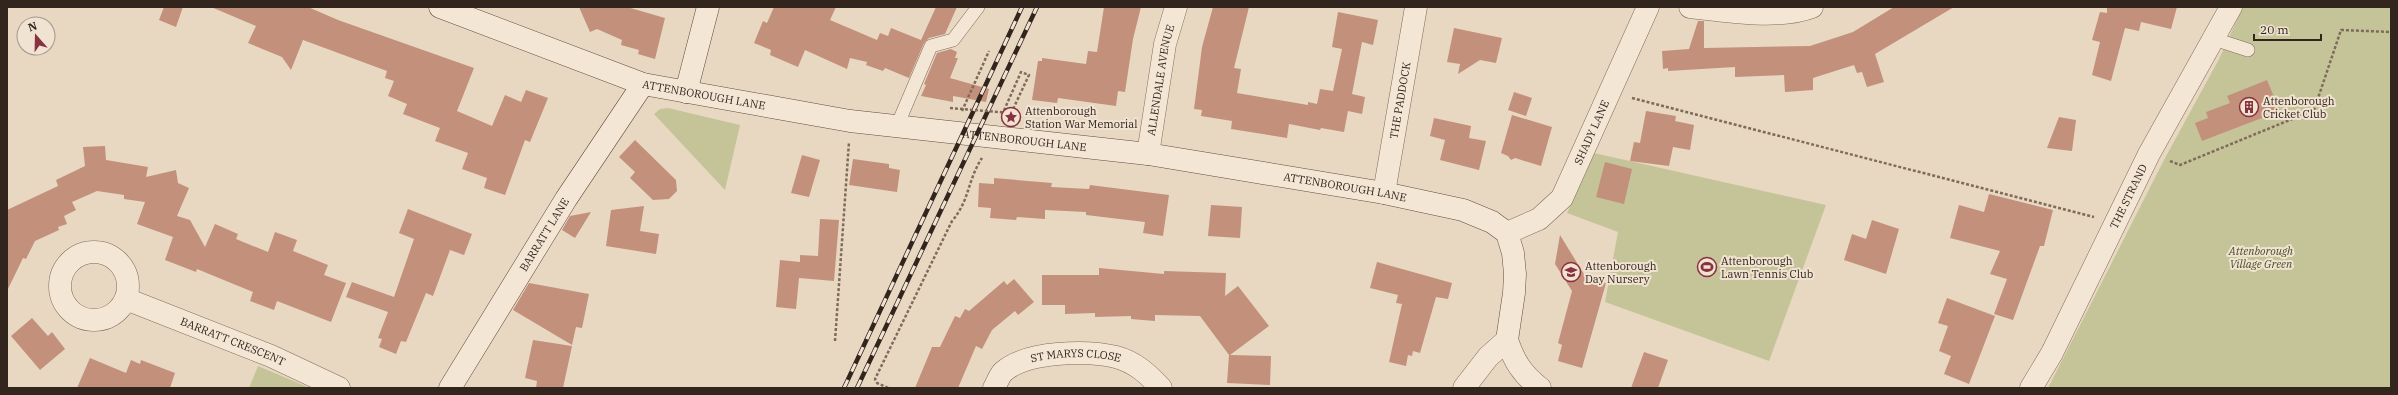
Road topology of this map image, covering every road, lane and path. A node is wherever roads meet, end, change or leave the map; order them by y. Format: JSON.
{"nodes":[{"id":1,"x":440,"y":7,"type":"edge"},
{"id":2,"x":708,"y":7,"type":"edge"},
{"id":3,"x":978,"y":7,"type":"edge"},
{"id":4,"x":1176,"y":7,"type":"edge"},
{"id":5,"x":1416,"y":7,"type":"edge"},
{"id":6,"x":1648,"y":7,"type":"edge"},
{"id":7,"x":1690,"y":7,"type":"edge"},
{"id":8,"x":1812,"y":7,"type":"edge"},
{"id":9,"x":2231,"y":7,"type":"edge"},
{"id":10,"x":2391,"y":32,"type":"edge"},
{"id":11,"x":2214,"y":39,"type":"junction"},
{"id":12,"x":2248,"y":50,"type":"dead end"},
{"id":13,"x":989,"y":51,"type":"dead end"},
{"id":14,"x":643,"y":84,"type":"junction"},
{"id":15,"x":686,"y":92,"type":"junction"},
{"id":16,"x":1610,"y":92,"type":"junction"},
{"id":17,"x":950,"y":108,"type":"dead end"},
{"id":18,"x":850,"y":121,"type":"junction"},
{"id":19,"x":897,"y":126,"type":"junction"},
{"id":20,"x":952,"y":133,"type":"junction"},
{"id":21,"x":991,"y":137,"type":"junction"},
{"id":22,"x":1148,"y":154,"type":"junction"},
{"id":23,"x":2149,"y":154,"type":"junction"},
{"id":24,"x":1384,"y":193,"type":"junction"},
{"id":25,"x":2115,"y":223,"type":"junction"},
{"id":26,"x":1507,"y":233,"type":"junction"},
{"id":27,"x":126,"y":299,"type":"dead end"},
{"id":28,"x":1507,"y":340,"type":"junction"},
{"id":29,"x":835,"y":341,"type":"dead end"},
{"id":30,"x":338,"y":388,"type":"edge"},
{"id":31,"x":450,"y":388,"type":"edge"},
{"id":32,"x":888,"y":388,"type":"edge"},
{"id":33,"x":994,"y":388,"type":"edge"},
{"id":34,"x":1161,"y":388,"type":"edge"},
{"id":35,"x":1464,"y":388,"type":"edge"},
{"id":36,"x":1540,"y":388,"type":"edge"},
{"id":37,"x":2032,"y":388,"type":"edge"}],
"edges":[{"from":1,"to":14,"type":"street","name":"ATTENBOROUGH LANE"},
{"from":2,"to":15,"type":"street"},
{"from":3,"to":19,"type":"lane"},
{"from":4,"to":22,"type":"street","name":"ALLENDALE AVENUE"},
{"from":5,"to":24,"type":"street","name":"THE PADDOCK"},
{"from":6,"to":16,"type":"street","name":"SHADY LANE"},
{"from":7,"to":8,"type":"street"},
{"from":9,"to":11,"type":"street","name":"THE STRAND"},
{"from":10,"to":23,"type":"path"},
{"from":11,"to":12,"type":"lane"},
{"from":11,"to":23,"type":"street","name":"THE STRAND"},
{"from":13,"to":20,"type":"path"},
{"from":14,"to":15,"type":"street","name":"ATTENBOROUGH LANE"},
{"from":14,"to":31,"type":"street","name":"BARRATT LANE"},
{"from":15,"to":18,"type":"street","name":"ATTENBOROUGH LANE"},
{"from":16,"to":25,"type":"path"},
{"from":16,"to":26,"type":"street","name":"SHADY LANE"},
{"from":17,"to":21,"type":"path","bridge":true},
{"from":18,"to":19,"type":"street","name":"ATTENBOROUGH LANE"},
{"from":18,"to":29,"type":"path"},
{"from":19,"to":20,"type":"street","name":"ATTENBOROUGH LANE"},
{"from":20,"to":21,"type":"street","name":"ATTENBOROUGH LANE"},
{"from":21,"to":22,"type":"street","name":"ATTENBOROUGH LANE"},
{"from":21,"to":32,"type":"path"},
{"from":22,"to":24,"type":"street","name":"ATTENBOROUGH LANE"},
{"from":23,"to":25,"type":"street","name":"THE STRAND"},
{"from":24,"to":26,"type":"street","name":"ATTENBOROUGH LANE"},
{"from":25,"to":37,"type":"street","name":"THE STRAND"},
{"from":26,"to":28,"type":"street"},
{"from":27,"to":30,"type":"street","name":"BARRATT CRESCENT"},
{"from":28,"to":35,"type":"street"},
{"from":28,"to":36,"type":"street"},
{"from":33,"to":34,"type":"street","name":"ST MARYS CLOSE"}]}
